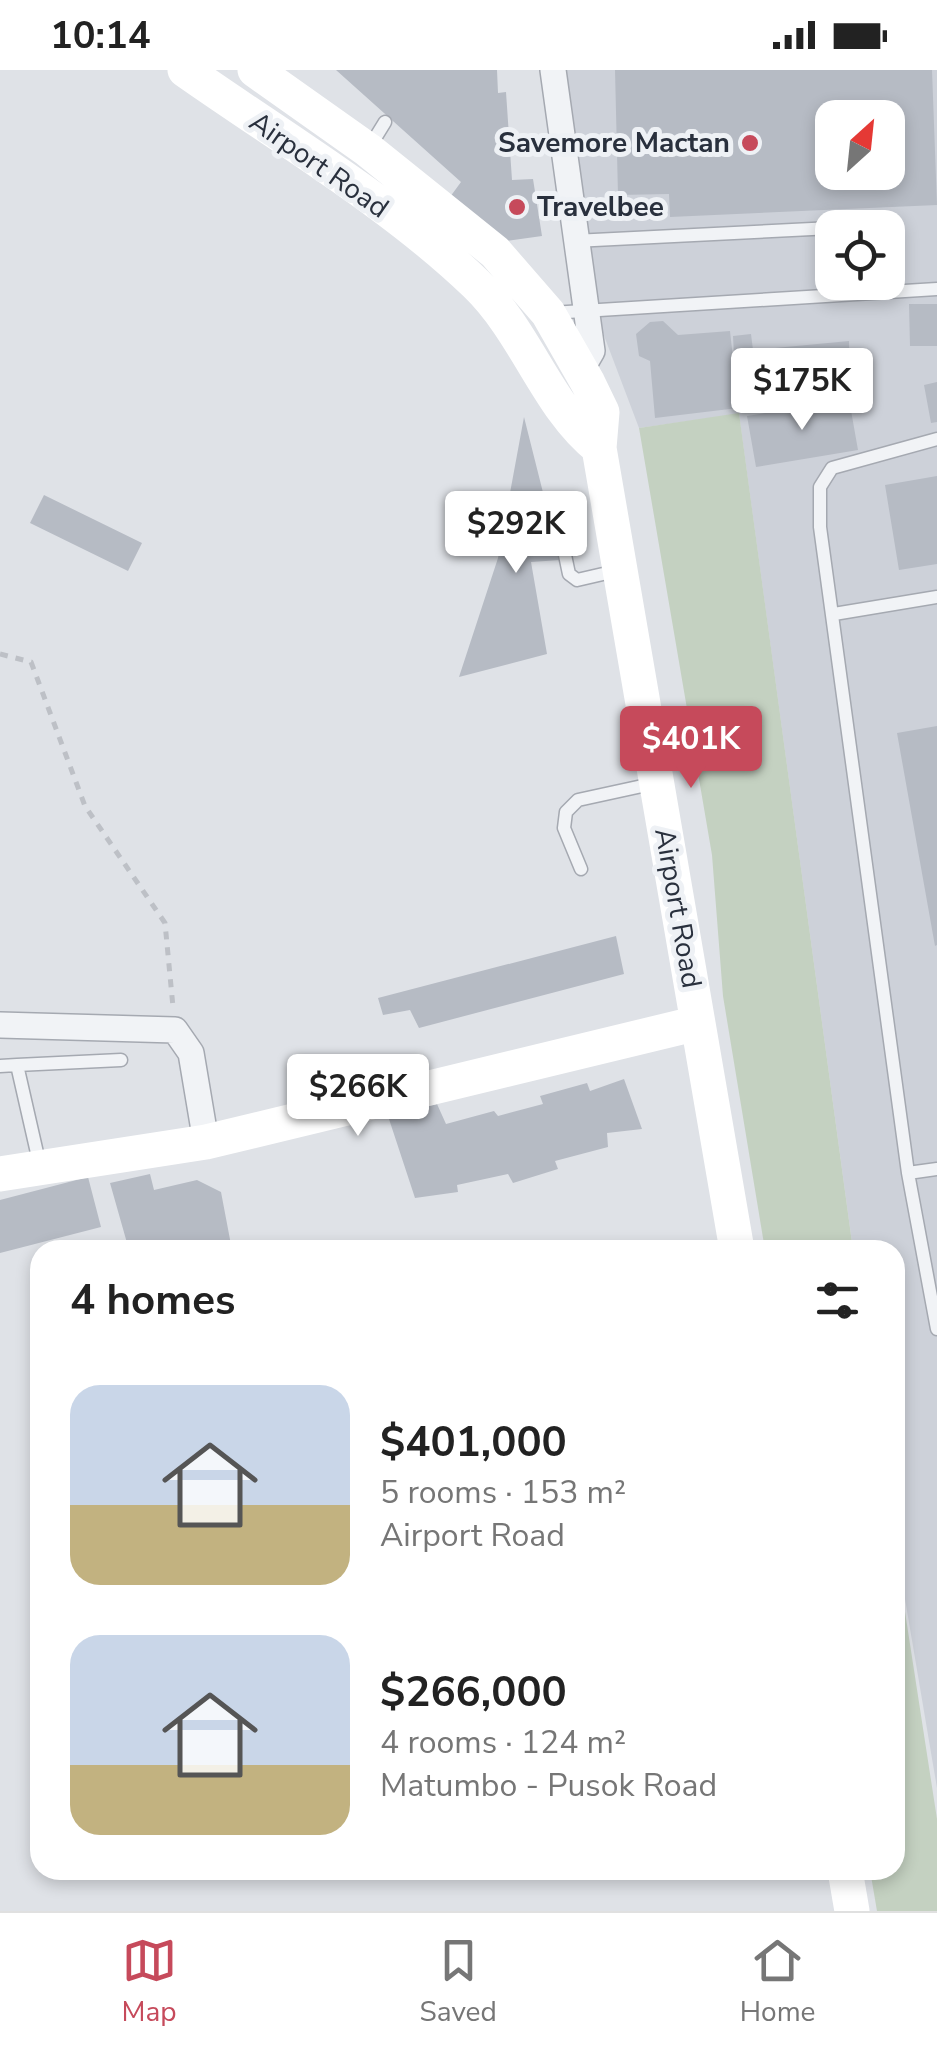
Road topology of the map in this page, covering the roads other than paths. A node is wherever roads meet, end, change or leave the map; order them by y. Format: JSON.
{"nodes":[{"id":1,"x":184,"y":70,"type":"edge"},
{"id":2,"x":255,"y":70,"type":"edge"},
{"id":3,"x":553,"y":70,"type":"edge"},
{"id":4,"x":815,"y":229,"type":"edge"},
{"id":5,"x":574,"y":241,"type":"junction"},
{"id":6,"x":905,"y":288,"type":"edge"},
{"id":7,"x":937,"y":289,"type":"edge"},
{"id":8,"x":815,"y":291,"type":"edge"},
{"id":9,"x":586,"y":308,"type":"junction"},
{"id":10,"x":548,"y":313,"type":"junction"},
{"id":11,"x":581,"y":370,"type":"junction"},
{"id":12,"x":937,"y":439,"type":"edge"},
{"id":13,"x":599,"y":448,"type":"junction"},
{"id":14,"x":557,"y":517,"type":"dead end"},
{"id":15,"x":620,"y":570,"type":"junction"},
{"id":16,"x":937,"y":597,"type":"edge"},
{"id":17,"x":834,"y":614,"type":"junction"},
{"id":18,"x":656,"y":783,"type":"junction"},
{"id":19,"x":581,"y":869,"type":"dead end"},
{"id":20,"x":698,"y":1023,"type":"junction"},
{"id":21,"x":0,"y":1026,"type":"edge"},
{"id":22,"x":121,"y":1060,"type":"dead end"},
{"id":23,"x":17,"y":1065,"type":"junction"},
{"id":24,"x":0,"y":1066,"type":"edge"},
{"id":25,"x":206,"y":1142,"type":"junction"},
{"id":26,"x":40,"y":1166,"type":"junction"},
{"id":27,"x":937,"y":1169,"type":"edge"},
{"id":28,"x":908,"y":1173,"type":"junction"},
{"id":29,"x":0,"y":1174,"type":"edge"},
{"id":30,"x":735,"y":1240,"type":"edge"},
{"id":31,"x":937,"y":1329,"type":"edge"},
{"id":32,"x":847,"y":1880,"type":"edge"},
{"id":33,"x":852,"y":1911,"type":"edge"}],
"edges":[{"from":1,"to":13,"type":"street","name":"Airport Road"},
{"from":2,"to":10,"type":"street","name":"Airport Road"},
{"from":3,"to":5,"type":"street"},
{"from":4,"to":5,"type":"lane"},
{"from":5,"to":9,"type":"street"},
{"from":6,"to":7,"type":"lane"},
{"from":8,"to":9,"type":"lane"},
{"from":9,"to":10,"type":"lane"},
{"from":9,"to":11,"type":"street"},
{"from":10,"to":11,"type":"street","name":"Airport Road"},
{"from":11,"to":13,"type":"street","name":"Airport Road"},
{"from":12,"to":17,"type":"lane"},
{"from":13,"to":15,"type":"street","name":"Airport Road"},
{"from":14,"to":15,"type":"lane"},
{"from":15,"to":18,"type":"street","name":"Airport Road"},
{"from":16,"to":17,"type":"lane"},
{"from":17,"to":28,"type":"lane"},
{"from":18,"to":19,"type":"lane"},
{"from":18,"to":20,"type":"street","name":"Airport Road"},
{"from":20,"to":25,"type":"street"},
{"from":20,"to":30,"type":"street","name":"Airport Road"},
{"from":21,"to":25,"type":"street"},
{"from":22,"to":23,"type":"lane"},
{"from":23,"to":24,"type":"lane"},
{"from":23,"to":26,"type":"lane"},
{"from":25,"to":26,"type":"street"},
{"from":26,"to":29,"type":"street"},
{"from":27,"to":28,"type":"lane"},
{"from":28,"to":31,"type":"lane"},
{"from":32,"to":33,"type":"street"}]}
